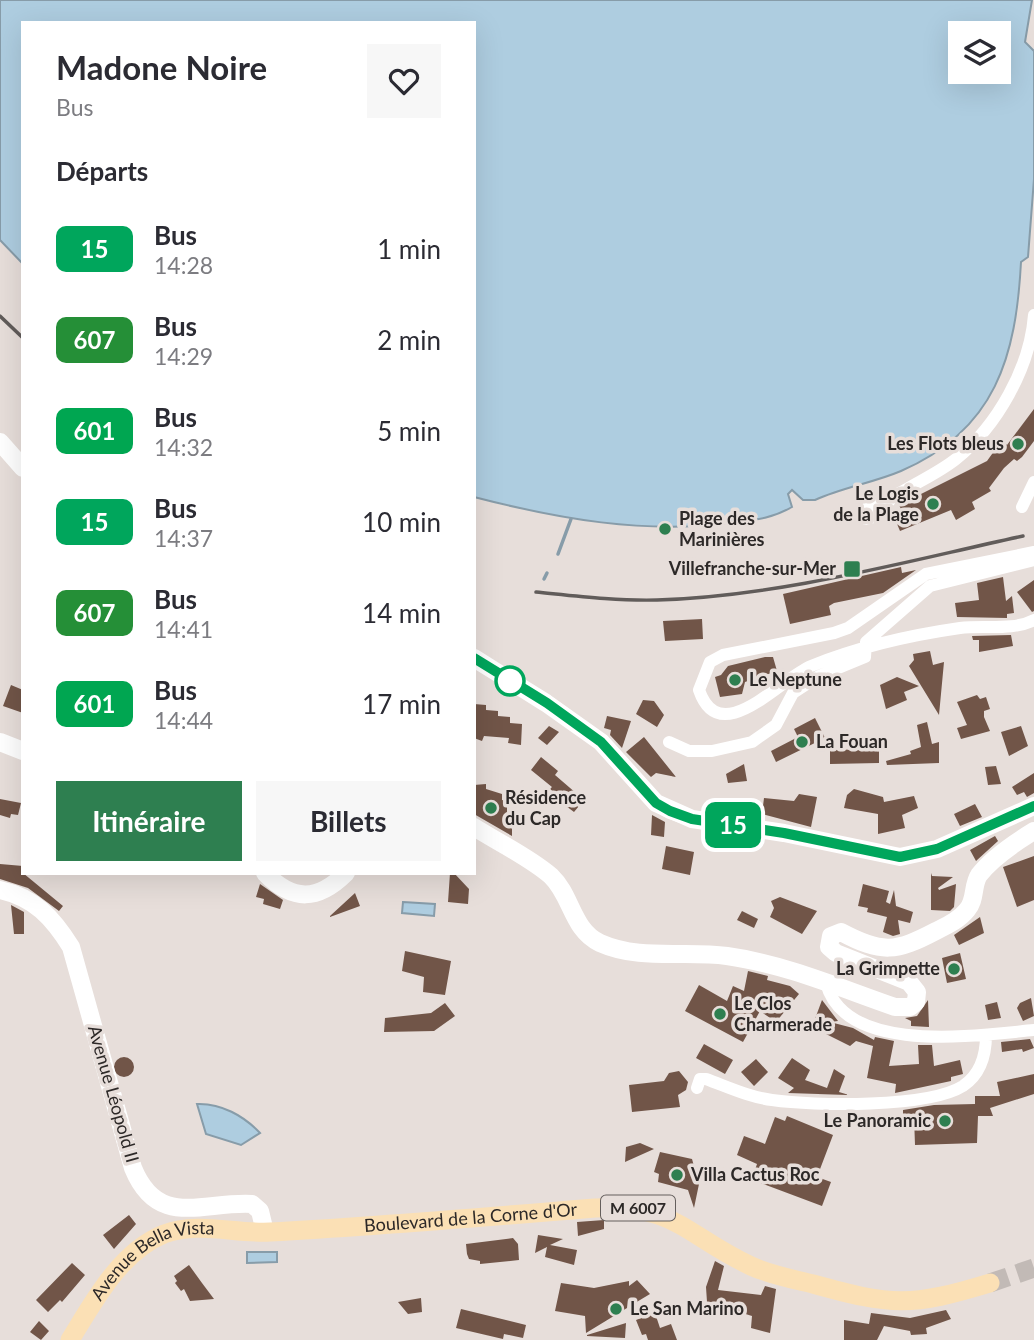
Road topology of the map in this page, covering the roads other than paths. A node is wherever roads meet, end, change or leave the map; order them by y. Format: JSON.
{"nodes":[{"id":1,"x":1034,"y":316,"type":"edge"},
{"id":2,"x":0,"y":442,"type":"edge"},
{"id":3,"x":21,"y":466,"type":"edge"},
{"id":4,"x":1034,"y":482,"type":"edge"},
{"id":5,"x":892,"y":498,"type":"dead end"},
{"id":6,"x":1022,"y":507,"type":"dead end"},
{"id":7,"x":1034,"y":552,"type":"edge"},
{"id":8,"x":1034,"y":560,"type":"edge"},
{"id":9,"x":1034,"y":620,"type":"edge"},
{"id":10,"x":866,"y":649,"type":"junction"},
{"id":11,"x":476,"y":659,"type":"edge"},
{"id":12,"x":0,"y":742,"type":"edge"},
{"id":13,"x":669,"y":742,"type":"dead end"},
{"id":14,"x":21,"y":750,"type":"edge"},
{"id":15,"x":1034,"y":806,"type":"edge"},
{"id":16,"x":476,"y":828,"type":"edge"},
{"id":17,"x":1034,"y":831,"type":"edge"},
{"id":18,"x":267,"y":875,"type":"edge"},
{"id":19,"x":344,"y":875,"type":"edge"},
{"id":20,"x":0,"y":890,"type":"edge"},
{"id":21,"x":826,"y":983,"type":"junction"},
{"id":22,"x":1034,"y":1030,"type":"edge"},
{"id":23,"x":986,"y":1035,"type":"junction"},
{"id":24,"x":697,"y":1088,"type":"dead end"},
{"id":25,"x":265,"y":1232,"type":"junction"},
{"id":26,"x":990,"y":1283,"type":"tunnel mouth"},
{"id":27,"x":70,"y":1340,"type":"edge"}],
"edges":[{"from":1,"to":5,"type":"street"},
{"from":2,"to":3,"type":"street"},
{"from":4,"to":6,"type":"street"},
{"from":7,"to":10,"type":"street"},
{"from":8,"to":10,"type":"street"},
{"from":9,"to":10,"type":"street"},
{"from":10,"to":13,"type":"street"},
{"from":11,"to":15,"type":"street"},
{"from":12,"to":14,"type":"street"},
{"from":16,"to":21,"type":"street"},
{"from":17,"to":21,"type":"street"},
{"from":18,"to":19,"type":"street"},
{"from":20,"to":25,"type":"street","name":"Avenue Léopold II"},
{"from":21,"to":23,"type":"street"},
{"from":22,"to":23,"type":"street"},
{"from":23,"to":24,"type":"street"},
{"from":25,"to":26,"type":"main road","name":"Boulevard de la Corne d'Or","number":"M 6007"},
{"from":25,"to":27,"type":"main road","name":"Avenue Bella Vista","number":"M 6007"}]}
